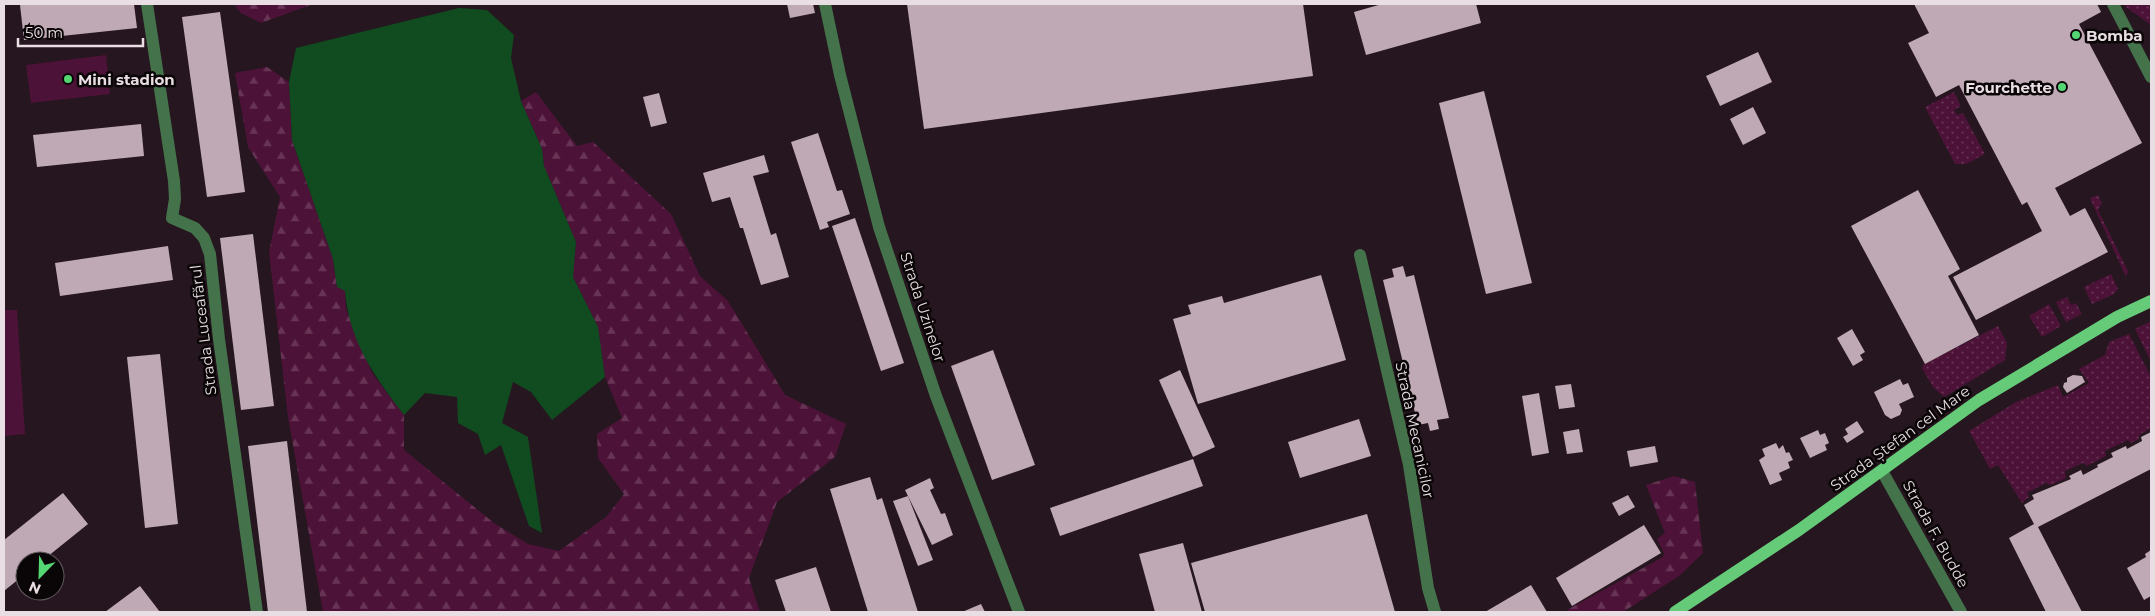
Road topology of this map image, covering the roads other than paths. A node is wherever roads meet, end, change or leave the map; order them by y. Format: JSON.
{"nodes":[{"id":1,"x":147,"y":4,"type":"edge"},
{"id":2,"x":825,"y":4,"type":"edge"},
{"id":3,"x":2113,"y":4,"type":"edge"},
{"id":4,"x":2151,"y":77,"type":"edge"},
{"id":5,"x":1360,"y":254,"type":"dead end"},
{"id":6,"x":2151,"y":301,"type":"edge"},
{"id":7,"x":1882,"y":472,"type":"junction"},
{"id":8,"x":257,"y":612,"type":"edge"},
{"id":9,"x":1019,"y":612,"type":"edge"},
{"id":10,"x":1435,"y":612,"type":"edge"},
{"id":11,"x":1675,"y":612,"type":"edge"},
{"id":12,"x":1961,"y":612,"type":"edge"}],
"edges":[{"from":1,"to":8,"type":"street","name":"Strada Luceafărul"},
{"from":2,"to":9,"type":"street","name":"Strada Uzinelor"},
{"from":3,"to":4,"type":"street"},
{"from":5,"to":10,"type":"street","name":"Strada Mecanicilor"},
{"from":6,"to":7,"type":"main road","name":"Strada Ștefan cel Mare"},
{"from":7,"to":11,"type":"main road","name":"Strada Ștefan cel Mare"},
{"from":7,"to":12,"type":"street","name":"Strada F. Budde"}]}
